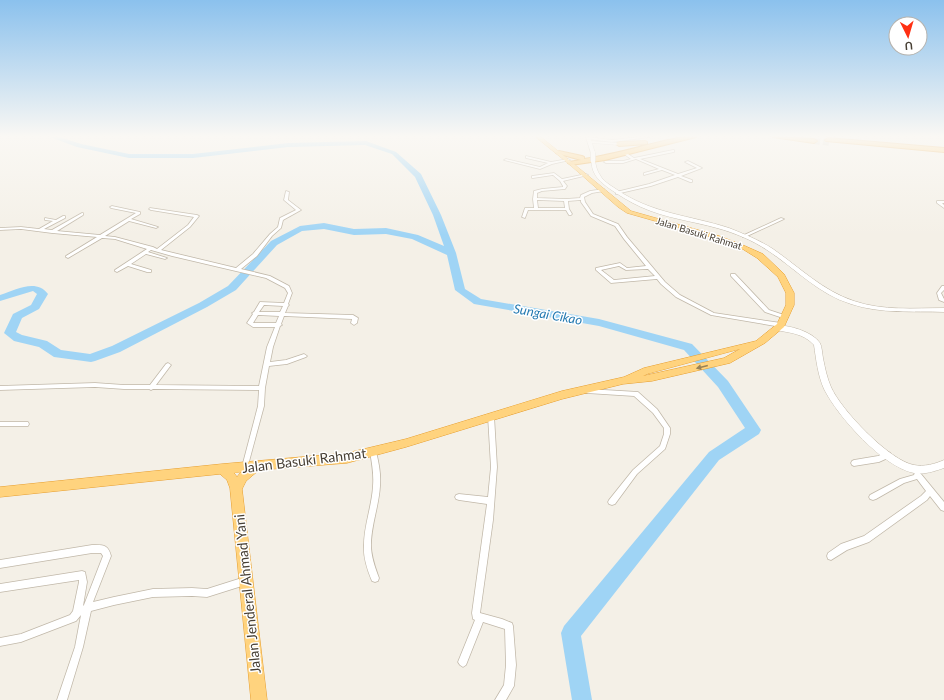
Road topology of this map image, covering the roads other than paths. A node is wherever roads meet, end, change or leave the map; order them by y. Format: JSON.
{"nodes":[{"id":1,"x":579,"y":170,"type":"edge"},
{"id":2,"x":594,"y":170,"type":"edge"},
{"id":3,"x":661,"y":170,"type":"edge"},
{"id":4,"x":665,"y":170,"type":"edge"},
{"id":5,"x":695,"y":170,"type":"edge"},
{"id":6,"x":645,"y":174,"type":"dead end"},
{"id":7,"x":586,"y":175,"type":"junction"},
{"id":8,"x":678,"y":175,"type":"junction"},
{"id":9,"x":533,"y":178,"type":"dead end"},
{"id":10,"x":561,"y":180,"type":"junction"},
{"id":11,"x":691,"y":180,"type":"dead end"},
{"id":12,"x":556,"y":189,"type":"junction"},
{"id":13,"x":603,"y":190,"type":"junction"},
{"id":14,"x":287,"y":192,"type":"dead end"},
{"id":15,"x":617,"y":193,"type":"junction"},
{"id":16,"x":535,"y":199,"type":"junction"},
{"id":17,"x":554,"y":199,"type":"junction"},
{"id":18,"x":582,"y":199,"type":"junction"},
{"id":19,"x":566,"y":200,"type":"junction"},
{"id":20,"x":944,"y":202,"type":"edge"},
{"id":21,"x":112,"y":207,"type":"dead end"},
{"id":22,"x":944,"y":207,"type":"edge"},
{"id":23,"x":152,"y":209,"type":"dead end"},
{"id":24,"x":536,"y":209,"type":"junction"},
{"id":25,"x":568,"y":209,"type":"junction"},
{"id":26,"x":82,"y":214,"type":"dead end"},
{"id":27,"x":570,"y":214,"type":"dead end"},
{"id":28,"x":64,"y":217,"type":"dead end"},
{"id":29,"x":524,"y":217,"type":"dead end"},
{"id":30,"x":46,"y":219,"type":"dead end"},
{"id":31,"x":129,"y":220,"type":"junction"},
{"id":32,"x":782,"y":220,"type":"dead end"},
{"id":33,"x":57,"y":221,"type":"junction"},
{"id":34,"x":156,"y":227,"type":"dead end"},
{"id":35,"x":0,"y":229,"type":"edge"},
{"id":36,"x":39,"y":230,"type":"junction"},
{"id":37,"x":52,"y":232,"type":"junction"},
{"id":38,"x":101,"y":236,"type":"junction"},
{"id":39,"x":744,"y":236,"type":"junction"},
{"id":40,"x":151,"y":248,"type":"junction"},
{"id":41,"x":158,"y":251,"type":"junction"},
{"id":42,"x":145,"y":252,"type":"junction"},
{"id":43,"x":68,"y":257,"type":"dead end"},
{"id":44,"x":165,"y":258,"type":"dead end"},
{"id":45,"x":127,"y":264,"type":"junction"},
{"id":46,"x":650,"y":267,"type":"junction"},
{"id":47,"x":239,"y":270,"type":"junction"},
{"id":48,"x":117,"y":271,"type":"dead end"},
{"id":49,"x":149,"y":271,"type":"dead end"},
{"id":50,"x":733,"y":276,"type":"dead end"},
{"id":51,"x":658,"y":277,"type":"junction"},
{"id":52,"x":943,"y":290,"type":"edge"},
{"id":53,"x":944,"y":301,"type":"edge"},
{"id":54,"x":287,"y":305,"type":"junction"},
{"id":55,"x":944,"y":310,"type":"edge"},
{"id":56,"x":255,"y":313,"type":"junction"},
{"id":57,"x":283,"y":314,"type":"junction"},
{"id":58,"x":354,"y":323,"type":"dead end"},
{"id":59,"x":781,"y":323,"type":"junction"},
{"id":60,"x":279,"y":325,"type":"junction"},
{"id":61,"x":762,"y":341,"type":"junction"},
{"id":62,"x":304,"y":356,"type":"dead end"},
{"id":63,"x":266,"y":364,"type":"junction"},
{"id":64,"x":168,"y":365,"type":"dead end"},
{"id":65,"x":623,"y":381,"type":"junction"},
{"id":66,"x":2,"y":388,"type":"edge"},
{"id":67,"x":151,"y":388,"type":"junction"},
{"id":68,"x":262,"y":388,"type":"junction"},
{"id":69,"x":585,"y":391,"type":"junction"},
{"id":70,"x":0,"y":393,"type":"edge"},
{"id":71,"x":491,"y":416,"type":"junction"},
{"id":72,"x":0,"y":424,"type":"edge"},
{"id":73,"x":26,"y":424,"type":"dead end"},
{"id":74,"x":374,"y":452,"type":"junction"},
{"id":75,"x":888,"y":455,"type":"junction"},
{"id":76,"x":854,"y":464,"type":"dead end"},
{"id":77,"x":944,"y":464,"type":"edge"},
{"id":78,"x":250,"y":466,"type":"junction"},
{"id":79,"x":222,"y":469,"type":"junction"},
{"id":80,"x":914,"y":469,"type":"junction"},
{"id":81,"x":919,"y":476,"type":"junction"},
{"id":82,"x":236,"y":488,"type":"junction"},
{"id":83,"x":930,"y":491,"type":"junction"},
{"id":84,"x":0,"y":492,"type":"edge"},
{"id":85,"x":459,"y":497,"type":"dead end"},
{"id":86,"x":873,"y":497,"type":"dead end"},
{"id":87,"x":491,"y":501,"type":"junction"},
{"id":88,"x":612,"y":502,"type":"dead end"},
{"id":89,"x":944,"y":508,"type":"edge"},
{"id":90,"x":831,"y":556,"type":"dead end"},
{"id":91,"x":0,"y":564,"type":"edge"},
{"id":92,"x":375,"y":578,"type":"dead end"},
{"id":93,"x":245,"y":581,"type":"junction"},
{"id":94,"x":0,"y":588,"type":"edge"},
{"id":95,"x":88,"y":608,"type":"junction"},
{"id":96,"x":77,"y":613,"type":"junction"},
{"id":97,"x":481,"y":618,"type":"junction"},
{"id":98,"x":0,"y":642,"type":"edge"},
{"id":99,"x":463,"y":662,"type":"dead end"},
{"id":100,"x":62,"y":700,"type":"edge"},
{"id":101,"x":259,"y":700,"type":"edge"},
{"id":102,"x":500,"y":700,"type":"edge"}],
"edges":[{"from":1,"to":7,"type":"highway","name":"Jalan Basuki Rahmat"},
{"from":2,"to":15,"type":"street"},
{"from":3,"to":6,"type":"street"},
{"from":4,"to":8,"type":"street"},
{"from":5,"to":8,"type":"street"},
{"from":7,"to":10,"type":"street"},
{"from":7,"to":13,"type":"highway","name":"Jalan Basuki Rahmat"},
{"from":8,"to":11,"type":"street"},
{"from":8,"to":15,"type":"street"},
{"from":9,"to":10,"type":"street"},
{"from":10,"to":12,"type":"street"},
{"from":12,"to":16,"type":"street"},
{"from":12,"to":17,"type":"street"},
{"from":13,"to":18,"type":"street"},
{"from":13,"to":59,"type":"highway","name":"Jalan Basuki Rahmat"},
{"from":14,"to":47,"type":"street"},
{"from":15,"to":39,"type":"street"},
{"from":16,"to":17,"type":"street"},
{"from":16,"to":24,"type":"street"},
{"from":17,"to":19,"type":"street"},
{"from":18,"to":19,"type":"street"},
{"from":18,"to":46,"type":"street"},
{"from":19,"to":25,"type":"street"},
{"from":20,"to":22,"type":"street"},
{"from":21,"to":31,"type":"street"},
{"from":23,"to":41,"type":"street"},
{"from":24,"to":25,"type":"street"},
{"from":24,"to":29,"type":"street"},
{"from":25,"to":27,"type":"street"},
{"from":26,"to":37,"type":"street"},
{"from":28,"to":33,"type":"street"},
{"from":30,"to":33,"type":"street"},
{"from":31,"to":34,"type":"street"},
{"from":31,"to":38,"type":"street"},
{"from":32,"to":39,"type":"street"},
{"from":33,"to":36,"type":"street"},
{"from":35,"to":36,"type":"street"},
{"from":36,"to":37,"type":"street"},
{"from":37,"to":38,"type":"street"},
{"from":38,"to":40,"type":"street"},
{"from":38,"to":43,"type":"street"},
{"from":39,"to":55,"type":"street"},
{"from":40,"to":41,"type":"street"},
{"from":40,"to":42,"type":"street"},
{"from":41,"to":47,"type":"street"},
{"from":42,"to":44,"type":"street"},
{"from":42,"to":45,"type":"street"},
{"from":45,"to":48,"type":"street"},
{"from":45,"to":49,"type":"street"},
{"from":46,"to":51,"type":"street"},
{"from":46,"to":51,"type":"street"},
{"from":47,"to":54,"type":"street"},
{"from":50,"to":59,"type":"street"},
{"from":51,"to":59,"type":"street"},
{"from":52,"to":53,"type":"street"},
{"from":54,"to":56,"type":"street"},
{"from":54,"to":57,"type":"street"},
{"from":56,"to":57,"type":"street"},
{"from":56,"to":60,"type":"street"},
{"from":57,"to":58,"type":"street"},
{"from":57,"to":60,"type":"street"},
{"from":59,"to":61,"type":"highway","name":"Jalan Basuki Rahmat"},
{"from":59,"to":75,"type":"street"},
{"from":60,"to":63,"type":"street"},
{"from":61,"to":65,"type":"highway","name":"Jalan Basuki Rahmat"},
{"from":61,"to":65,"type":"highway","name":"Jalan Basuki Rahmat","one_way":true},
{"from":62,"to":63,"type":"street"},
{"from":63,"to":68,"type":"street"},
{"from":64,"to":67,"type":"street"},
{"from":65,"to":69,"type":"highway","name":"Jalan Basuki Rahmat"},
{"from":66,"to":67,"type":"street"},
{"from":66,"to":70,"type":"street"},
{"from":67,"to":68,"type":"street"},
{"from":68,"to":78,"type":"street"},
{"from":69,"to":71,"type":"highway","name":"Jalan Basuki Rahmat"},
{"from":69,"to":88,"type":"street"},
{"from":71,"to":74,"type":"highway","name":"Jalan Basuki Rahmat"},
{"from":71,"to":87,"type":"street"},
{"from":72,"to":73,"type":"street"},
{"from":74,"to":78,"type":"highway","name":"Jalan Basuki Rahmat"},
{"from":74,"to":92,"type":"street"},
{"from":75,"to":76,"type":"street"},
{"from":75,"to":80,"type":"street"},
{"from":77,"to":80,"type":"street"},
{"from":78,"to":79,"type":"highway","name":"Jalan Basuki Rahmat"},
{"from":78,"to":82,"type":"highway"},
{"from":79,"to":82,"type":"highway","name":"Jalan Jenderal Ahmad Yani"},
{"from":79,"to":84,"type":"highway","name":"Jalan Basuki Rahmat"},
{"from":80,"to":81,"type":"street"},
{"from":81,"to":83,"type":"street"},
{"from":81,"to":86,"type":"street"},
{"from":82,"to":93,"type":"highway","name":"Jalan Jenderal Ahmad Yani"},
{"from":83,"to":89,"type":"street"},
{"from":83,"to":90,"type":"street"},
{"from":85,"to":87,"type":"street"},
{"from":87,"to":97,"type":"street"},
{"from":91,"to":95,"type":"street"},
{"from":93,"to":95,"type":"street"},
{"from":93,"to":101,"type":"highway","name":"Jalan Jenderal Ahmad Yani"},
{"from":94,"to":96,"type":"street"},
{"from":95,"to":96,"type":"street"},
{"from":95,"to":100,"type":"street"},
{"from":96,"to":98,"type":"street"},
{"from":97,"to":99,"type":"street"},
{"from":97,"to":102,"type":"street"}]}
